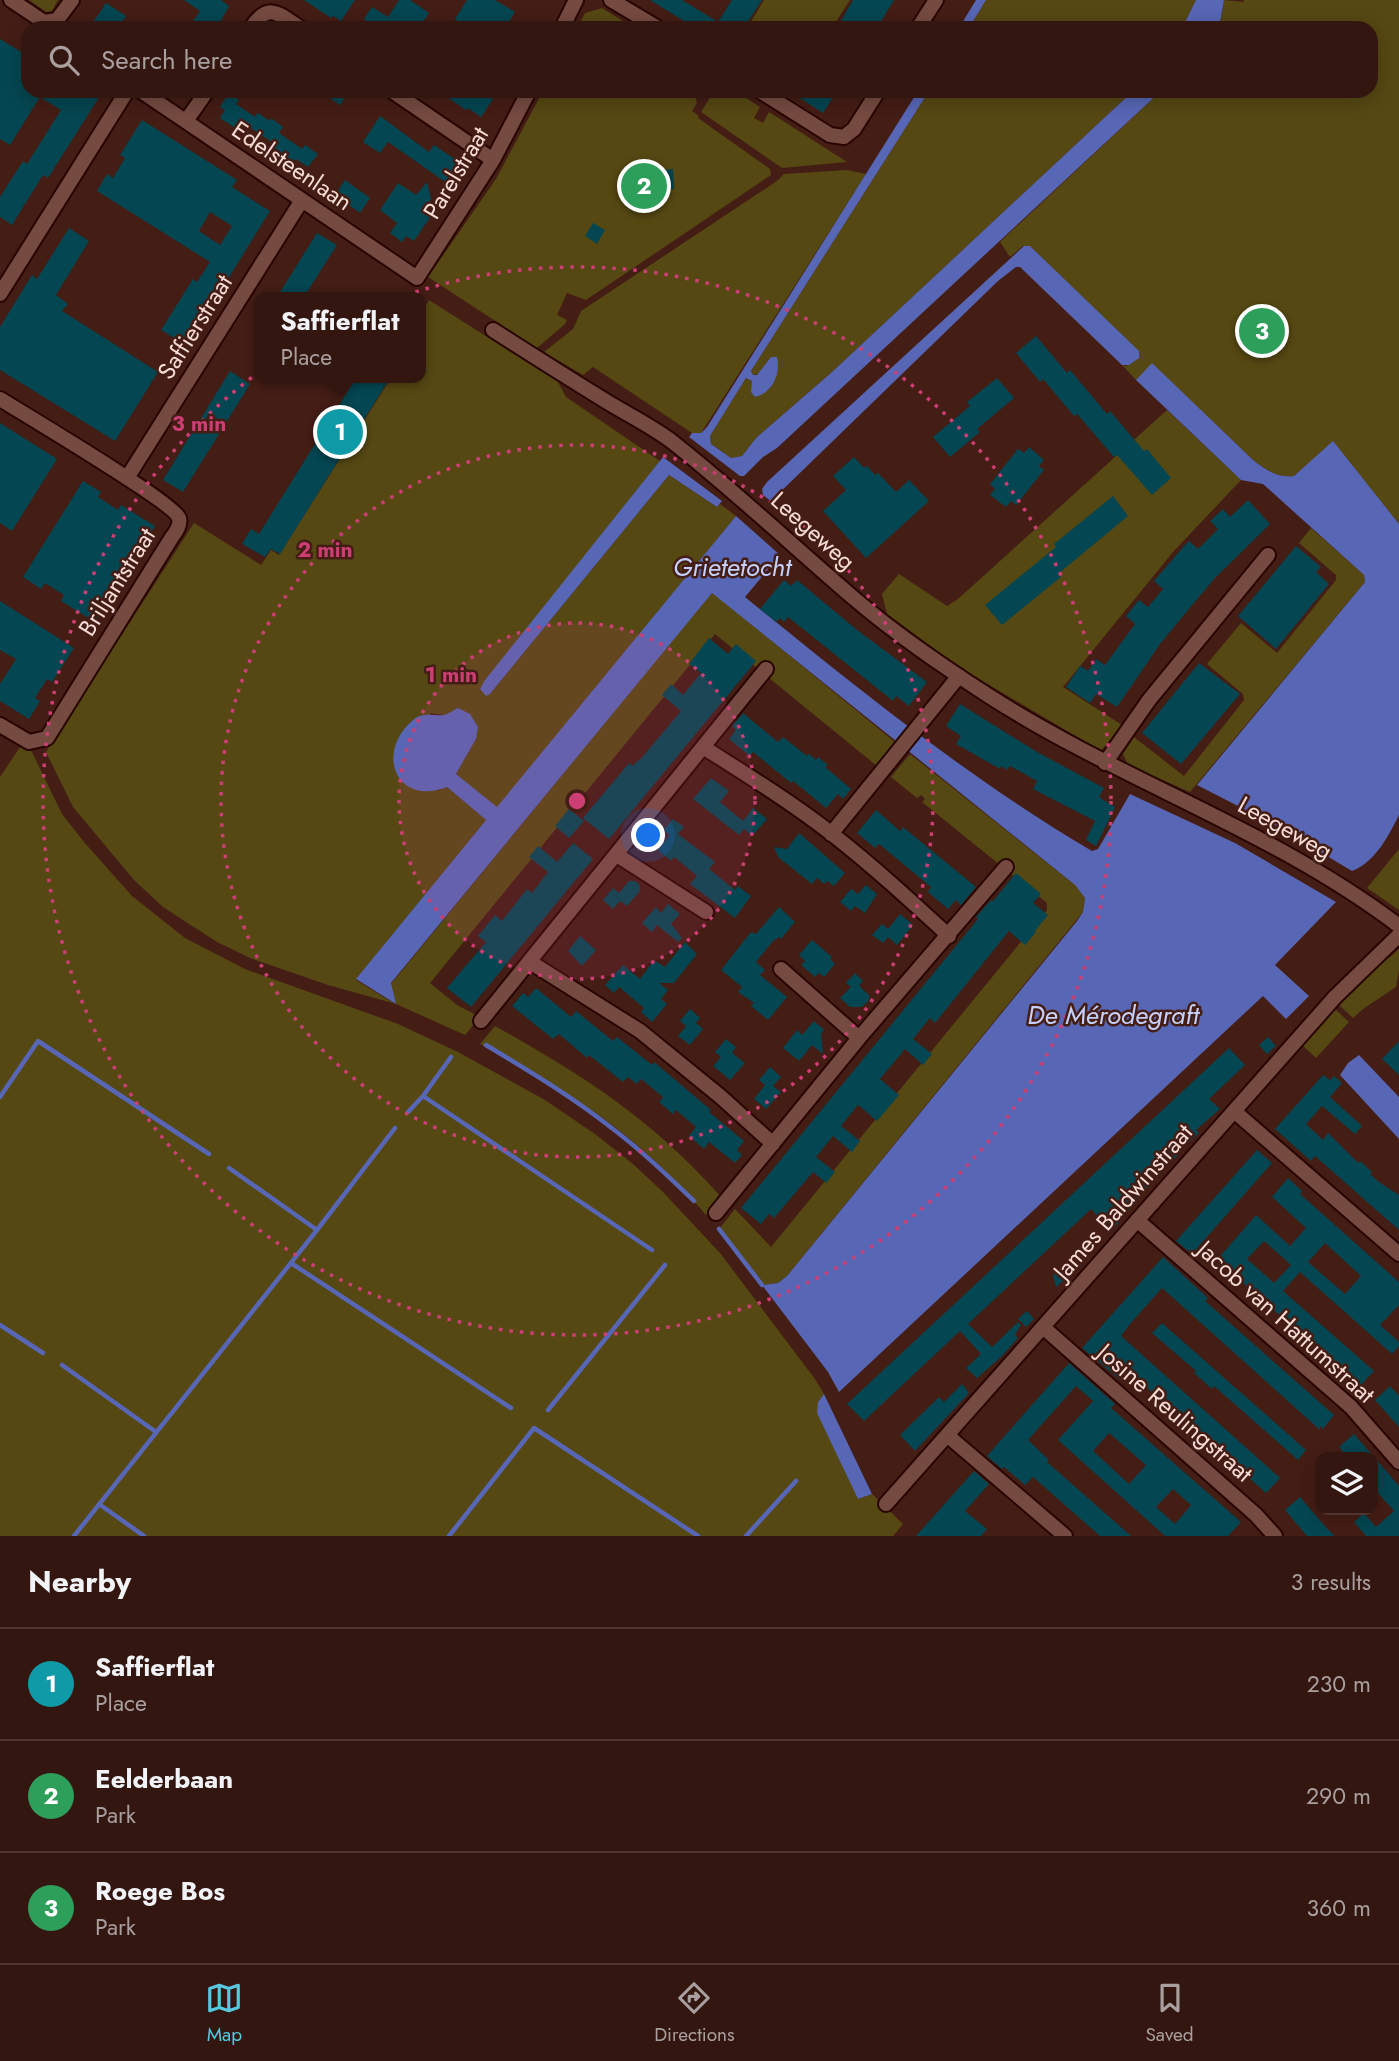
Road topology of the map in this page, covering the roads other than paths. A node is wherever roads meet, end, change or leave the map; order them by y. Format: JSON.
{"nodes":[{"id":1,"x":11,"y":0,"type":"edge"},
{"id":2,"x":72,"y":0,"type":"edge"},
{"id":3,"x":576,"y":0,"type":"edge"},
{"id":4,"x":611,"y":0,"type":"edge"},
{"id":5,"x":936,"y":0,"type":"edge"},
{"id":6,"x":42,"y":21,"type":"edge"},
{"id":7,"x":61,"y":21,"type":"edge"},
{"id":8,"x":257,"y":21,"type":"edge"},
{"id":9,"x":290,"y":21,"type":"edge"},
{"id":10,"x":566,"y":21,"type":"edge"},
{"id":11,"x":646,"y":21,"type":"edge"},
{"id":12,"x":922,"y":21,"type":"edge"},
{"id":13,"x":123,"y":98,"type":"edge"},
{"id":14,"x":152,"y":98,"type":"edge"},
{"id":15,"x":202,"y":98,"type":"edge"},
{"id":16,"x":402,"y":98,"type":"edge"},
{"id":17,"x":525,"y":98,"type":"edge"},
{"id":18,"x":771,"y":98,"type":"edge"},
{"id":19,"x":874,"y":98,"type":"edge"},
{"id":20,"x":186,"y":121,"type":"junction"},
{"id":21,"x":493,"y":160,"type":"junction"},
{"id":22,"x":302,"y":200,"type":"junction"},
{"id":23,"x":418,"y":278,"type":"joint"},
{"id":24,"x":0,"y":294,"type":"edge"},
{"id":25,"x":494,"y":330,"type":"dead end"},
{"id":26,"x":0,"y":399,"type":"edge"},
{"id":27,"x":127,"y":478,"type":"junction"},
{"id":28,"x":1268,"y":555,"type":"dead end"},
{"id":29,"x":765,"y":668,"type":"dead end"},
{"id":30,"x":959,"y":676,"type":"junction"},
{"id":31,"x":0,"y":725,"type":"edge"},
{"id":32,"x":704,"y":747,"type":"junction"},
{"id":33,"x":1105,"y":763,"type":"junction"},
{"id":34,"x":831,"y":834,"type":"junction"},
{"id":35,"x":617,"y":855,"type":"junction"},
{"id":36,"x":1006,"y":867,"type":"dead end"},
{"id":37,"x":706,"y":912,"type":"dead end"},
{"id":38,"x":1399,"y":926,"type":"edge"},
{"id":39,"x":1399,"y":935,"type":"edge"},
{"id":40,"x":949,"y":936,"type":"junction"},
{"id":41,"x":530,"y":962,"type":"junction"},
{"id":42,"x":781,"y":969,"type":"dead end"},
{"id":43,"x":481,"y":1021,"type":"dead end"},
{"id":44,"x":859,"y":1038,"type":"junction"},
{"id":45,"x":1234,"y":1111,"type":"junction"},
{"id":46,"x":773,"y":1144,"type":"junction"},
{"id":47,"x":716,"y":1213,"type":"dead end"},
{"id":48,"x":1137,"y":1220,"type":"junction"},
{"id":49,"x":1399,"y":1254,"type":"edge"},
{"id":50,"x":1043,"y":1327,"type":"junction"},
{"id":51,"x":947,"y":1435,"type":"junction"},
{"id":52,"x":1399,"y":1462,"type":"edge"},
{"id":53,"x":886,"y":1504,"type":"dead end"},
{"id":54,"x":1065,"y":1536,"type":"edge"},
{"id":55,"x":1275,"y":1536,"type":"edge"}],
"edges":[{"from":1,"to":6,"type":"street"},
{"from":2,"to":7,"type":"street"},
{"from":3,"to":10,"type":"street"},
{"from":4,"to":11,"type":"street"},
{"from":5,"to":12,"type":"street"},
{"from":8,"to":9,"type":"street"},
{"from":13,"to":24,"type":"street"},
{"from":14,"to":20,"type":"street","name":"Edelsteenlaan"},
{"from":15,"to":20,"type":"street"},
{"from":16,"to":21,"type":"street"},
{"from":17,"to":21,"type":"street","name":"Parelstraat"},
{"from":18,"to":19,"type":"street"},
{"from":20,"to":22,"type":"street","name":"Edelsteenlaan"},
{"from":21,"to":23,"type":"street","name":"Parelstraat"},
{"from":22,"to":23,"type":"street","name":"Edelsteenlaan"},
{"from":22,"to":27,"type":"street","name":"Saffierstraat"},
{"from":25,"to":30,"type":"street","name":"Leegeweg"},
{"from":26,"to":27,"type":"street","name":"Briljantstraat"},
{"from":27,"to":31,"type":"street","name":"Briljantstraat"},
{"from":28,"to":33,"type":"street"},
{"from":29,"to":32,"type":"street"},
{"from":30,"to":33,"type":"street","name":"Leegeweg"},
{"from":30,"to":34,"type":"street"},
{"from":32,"to":34,"type":"street"},
{"from":32,"to":35,"type":"street"},
{"from":33,"to":38,"type":"street","name":"Leegeweg"},
{"from":34,"to":40,"type":"street"},
{"from":35,"to":37,"type":"street"},
{"from":35,"to":41,"type":"street"},
{"from":36,"to":40,"type":"street"},
{"from":39,"to":45,"type":"street","name":"James Baldwinstraat"},
{"from":40,"to":44,"type":"street"},
{"from":41,"to":43,"type":"street"},
{"from":41,"to":46,"type":"street"},
{"from":42,"to":44,"type":"street"},
{"from":44,"to":46,"type":"street"},
{"from":45,"to":48,"type":"street","name":"James Baldwinstraat"},
{"from":45,"to":49,"type":"street"},
{"from":46,"to":47,"type":"street"},
{"from":48,"to":50,"type":"street","name":"James Baldwinstraat"},
{"from":48,"to":52,"type":"street","name":"Jacob van Hattumstraat"},
{"from":50,"to":51,"type":"street","name":"James Baldwinstraat"},
{"from":50,"to":55,"type":"street","name":"Josine Reulingstraat"},
{"from":51,"to":53,"type":"street","name":"James Baldwinstraat"},
{"from":51,"to":54,"type":"street"}]}
